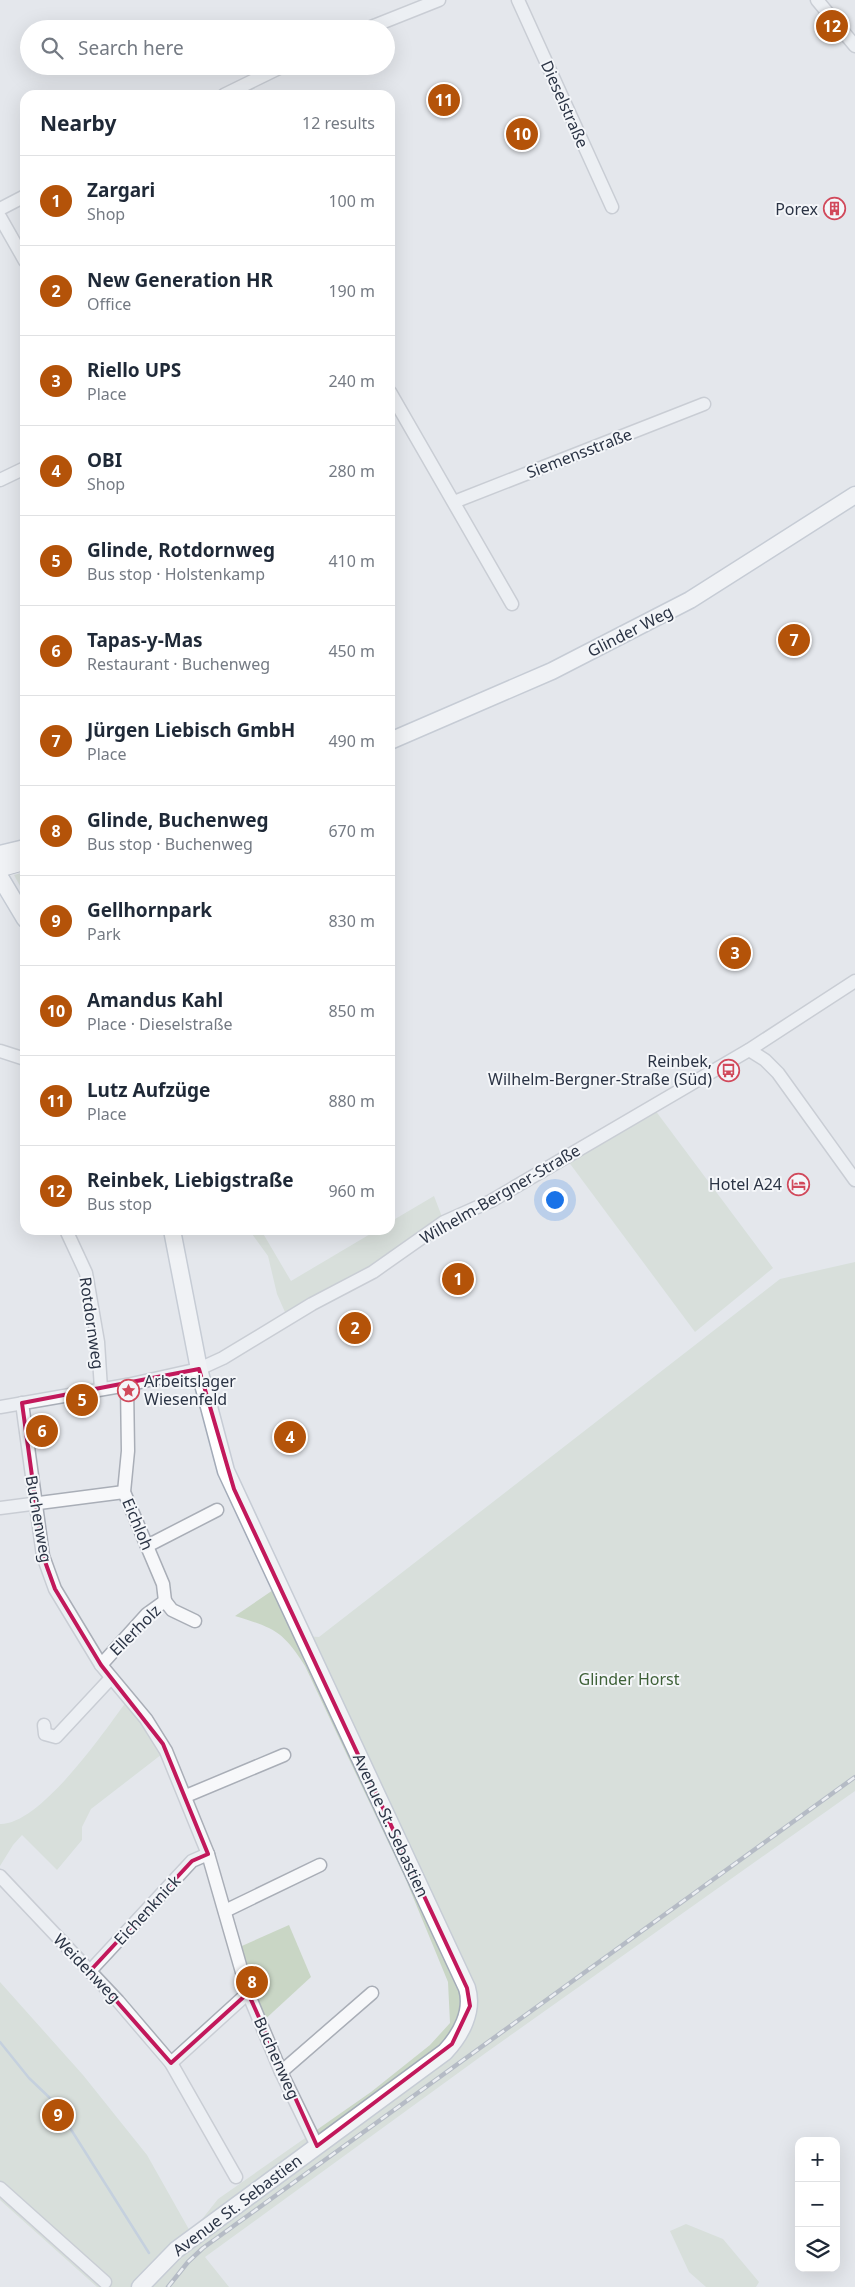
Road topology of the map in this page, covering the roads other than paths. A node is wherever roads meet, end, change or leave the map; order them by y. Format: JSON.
{"nodes":[{"id":1,"x":439,"y":0,"type":"edge"},
{"id":2,"x":518,"y":0,"type":"edge"},
{"id":3,"x":817,"y":0,"type":"edge"},
{"id":4,"x":389,"y":20,"type":"edge"},
{"id":5,"x":855,"y":46,"type":"edge"},
{"id":6,"x":265,"y":75,"type":"edge"},
{"id":7,"x":234,"y":90,"type":"edge"},
{"id":8,"x":20,"y":199,"type":"edge"},
{"id":9,"x":612,"y":207,"type":"dead end"},
{"id":10,"x":0,"y":209,"type":"edge"},
{"id":11,"x":0,"y":217,"type":"edge"},
{"id":12,"x":20,"y":253,"type":"edge"},
{"id":13,"x":395,"y":401,"type":"edge"},
{"id":14,"x":704,"y":404,"type":"dead end"},
{"id":15,"x":20,"y":470,"type":"edge"},
{"id":16,"x":0,"y":480,"type":"edge"},
{"id":17,"x":855,"y":495,"type":"edge"},
{"id":18,"x":454,"y":502,"type":"junction"},
{"id":19,"x":512,"y":604,"type":"dead end"},
{"id":20,"x":395,"y":739,"type":"edge"},
{"id":21,"x":20,"y":849,"type":"edge"},
{"id":22,"x":0,"y":854,"type":"edge"},
{"id":23,"x":20,"y":863,"type":"edge"},
{"id":24,"x":1,"y":876,"type":"edge"},
{"id":25,"x":20,"y":910,"type":"edge"},
{"id":26,"x":855,"y":981,"type":"edge"},
{"id":27,"x":749,"y":1050,"type":"junction"},
{"id":28,"x":0,"y":1051,"type":"edge"},
{"id":29,"x":20,"y":1057,"type":"edge"},
{"id":30,"x":855,"y":1180,"type":"edge"},
{"id":31,"x":68,"y":1235,"type":"edge"},
{"id":32,"x":173,"y":1235,"type":"edge"},
{"id":33,"x":199,"y":1368,"type":"junction"},
{"id":34,"x":127,"y":1385,"type":"junction"},
{"id":35,"x":101,"y":1389,"type":"junction"},
{"id":36,"x":22,"y":1403,"type":"junction"},
{"id":37,"x":0,"y":1407,"type":"edge"},
{"id":38,"x":124,"y":1492,"type":"junction"},
{"id":39,"x":34,"y":1503,"type":"junction"},
{"id":40,"x":0,"y":1508,"type":"edge"},
{"id":41,"x":217,"y":1510,"type":"dead end"},
{"id":42,"x":147,"y":1546,"type":"junction"},
{"id":43,"x":165,"y":1601,"type":"junction"},
{"id":44,"x":195,"y":1621,"type":"dead end"},
{"id":45,"x":101,"y":1665,"type":"junction"},
{"id":46,"x":111,"y":1678,"type":"junction"},
{"id":47,"x":44,"y":1725,"type":"dead end"},
{"id":48,"x":284,"y":1755,"type":"dead end"},
{"id":49,"x":186,"y":1796,"type":"junction"},
{"id":50,"x":208,"y":1854,"type":"junction"},
{"id":51,"x":320,"y":1865,"type":"dead end"},
{"id":52,"x":0,"y":1876,"type":"edge"},
{"id":53,"x":225,"y":1910,"type":"junction"},
{"id":54,"x":90,"y":1970,"type":"junction"},
{"id":55,"x":372,"y":1993,"type":"dead end"},
{"id":56,"x":248,"y":1994,"type":"junction"},
{"id":57,"x":171,"y":2063,"type":"junction"},
{"id":58,"x":281,"y":2072,"type":"junction"},
{"id":59,"x":317,"y":2146,"type":"junction"},
{"id":60,"x":236,"y":2177,"type":"dead end"},
{"id":61,"x":0,"y":2188,"type":"edge"},
{"id":62,"x":105,"y":2282,"type":"dead end"},
{"id":63,"x":140,"y":2287,"type":"edge"}],
"edges":[{"from":1,"to":4,"type":"street"},
{"from":2,"to":9,"type":"street","name":"Dieselstraße"},
{"from":3,"to":5,"type":"street"},
{"from":6,"to":7,"type":"street"},
{"from":8,"to":10,"type":"street"},
{"from":11,"to":12,"type":"street"},
{"from":13,"to":18,"type":"street"},
{"from":14,"to":18,"type":"street","name":"Siemensstraße"},
{"from":15,"to":16,"type":"street"},
{"from":17,"to":20,"type":"main road","name":"Glinder Weg"},
{"from":18,"to":19,"type":"street"},
{"from":21,"to":22,"type":"main road"},
{"from":23,"to":24,"type":"highway"},
{"from":24,"to":25,"type":"main road"},
{"from":26,"to":27,"type":"street","name":"Wilhelm-Bergner-Straße"},
{"from":27,"to":30,"type":"street"},
{"from":27,"to":33,"type":"street","name":"Wilhelm-Bergner-Straße"},
{"from":28,"to":29,"type":"street"},
{"from":31,"to":35,"type":"street","name":"Rotdornweg"},
{"from":32,"to":33,"type":"main road","name":"Avenue St. Sebastien"},
{"from":33,"to":34,"type":"street","name":"Wilhelm-Bergner-Straße"},
{"from":33,"to":59,"type":"main road","name":"Avenue St. Sebastien"},
{"from":34,"to":35,"type":"street","name":"Wilhelm-Bergner-Straße"},
{"from":34,"to":38,"type":"street","name":"Eichloh"},
{"from":35,"to":36,"type":"street","name":"Wilhelm-Bergner-Straße"},
{"from":36,"to":37,"type":"street","name":"Wilhelm-Bergner-Straße"},
{"from":36,"to":39,"type":"street","name":"Buchenweg"},
{"from":38,"to":39,"type":"street"},
{"from":38,"to":42,"type":"street","name":"Eichloh"},
{"from":39,"to":40,"type":"street"},
{"from":39,"to":45,"type":"street","name":"Buchenweg"},
{"from":41,"to":42,"type":"street"},
{"from":42,"to":43,"type":"street","name":"Eichloh"},
{"from":43,"to":44,"type":"street","name":"Ellerholz"},
{"from":43,"to":45,"type":"street","name":"Ellerholz"},
{"from":45,"to":46,"type":"street","name":"Buchenweg"},
{"from":46,"to":47,"type":"street"},
{"from":46,"to":49,"type":"street","name":"Buchenweg"},
{"from":48,"to":49,"type":"street"},
{"from":49,"to":50,"type":"street","name":"Buchenweg"},
{"from":50,"to":53,"type":"street","name":"Buchenweg"},
{"from":50,"to":54,"type":"street","name":"Eichenknick"},
{"from":51,"to":53,"type":"street"},
{"from":52,"to":54,"type":"street","name":"Weidenweg"},
{"from":53,"to":56,"type":"street","name":"Buchenweg"},
{"from":54,"to":57,"type":"street","name":"Weidenweg"},
{"from":55,"to":58,"type":"street"},
{"from":56,"to":57,"type":"street"},
{"from":56,"to":58,"type":"street","name":"Buchenweg"},
{"from":57,"to":60,"type":"street","name":"Weidenweg"},
{"from":58,"to":59,"type":"street","name":"Buchenweg"},
{"from":59,"to":63,"type":"main road","name":"Avenue St. Sebastien"},
{"from":61,"to":62,"type":"street"}]}
